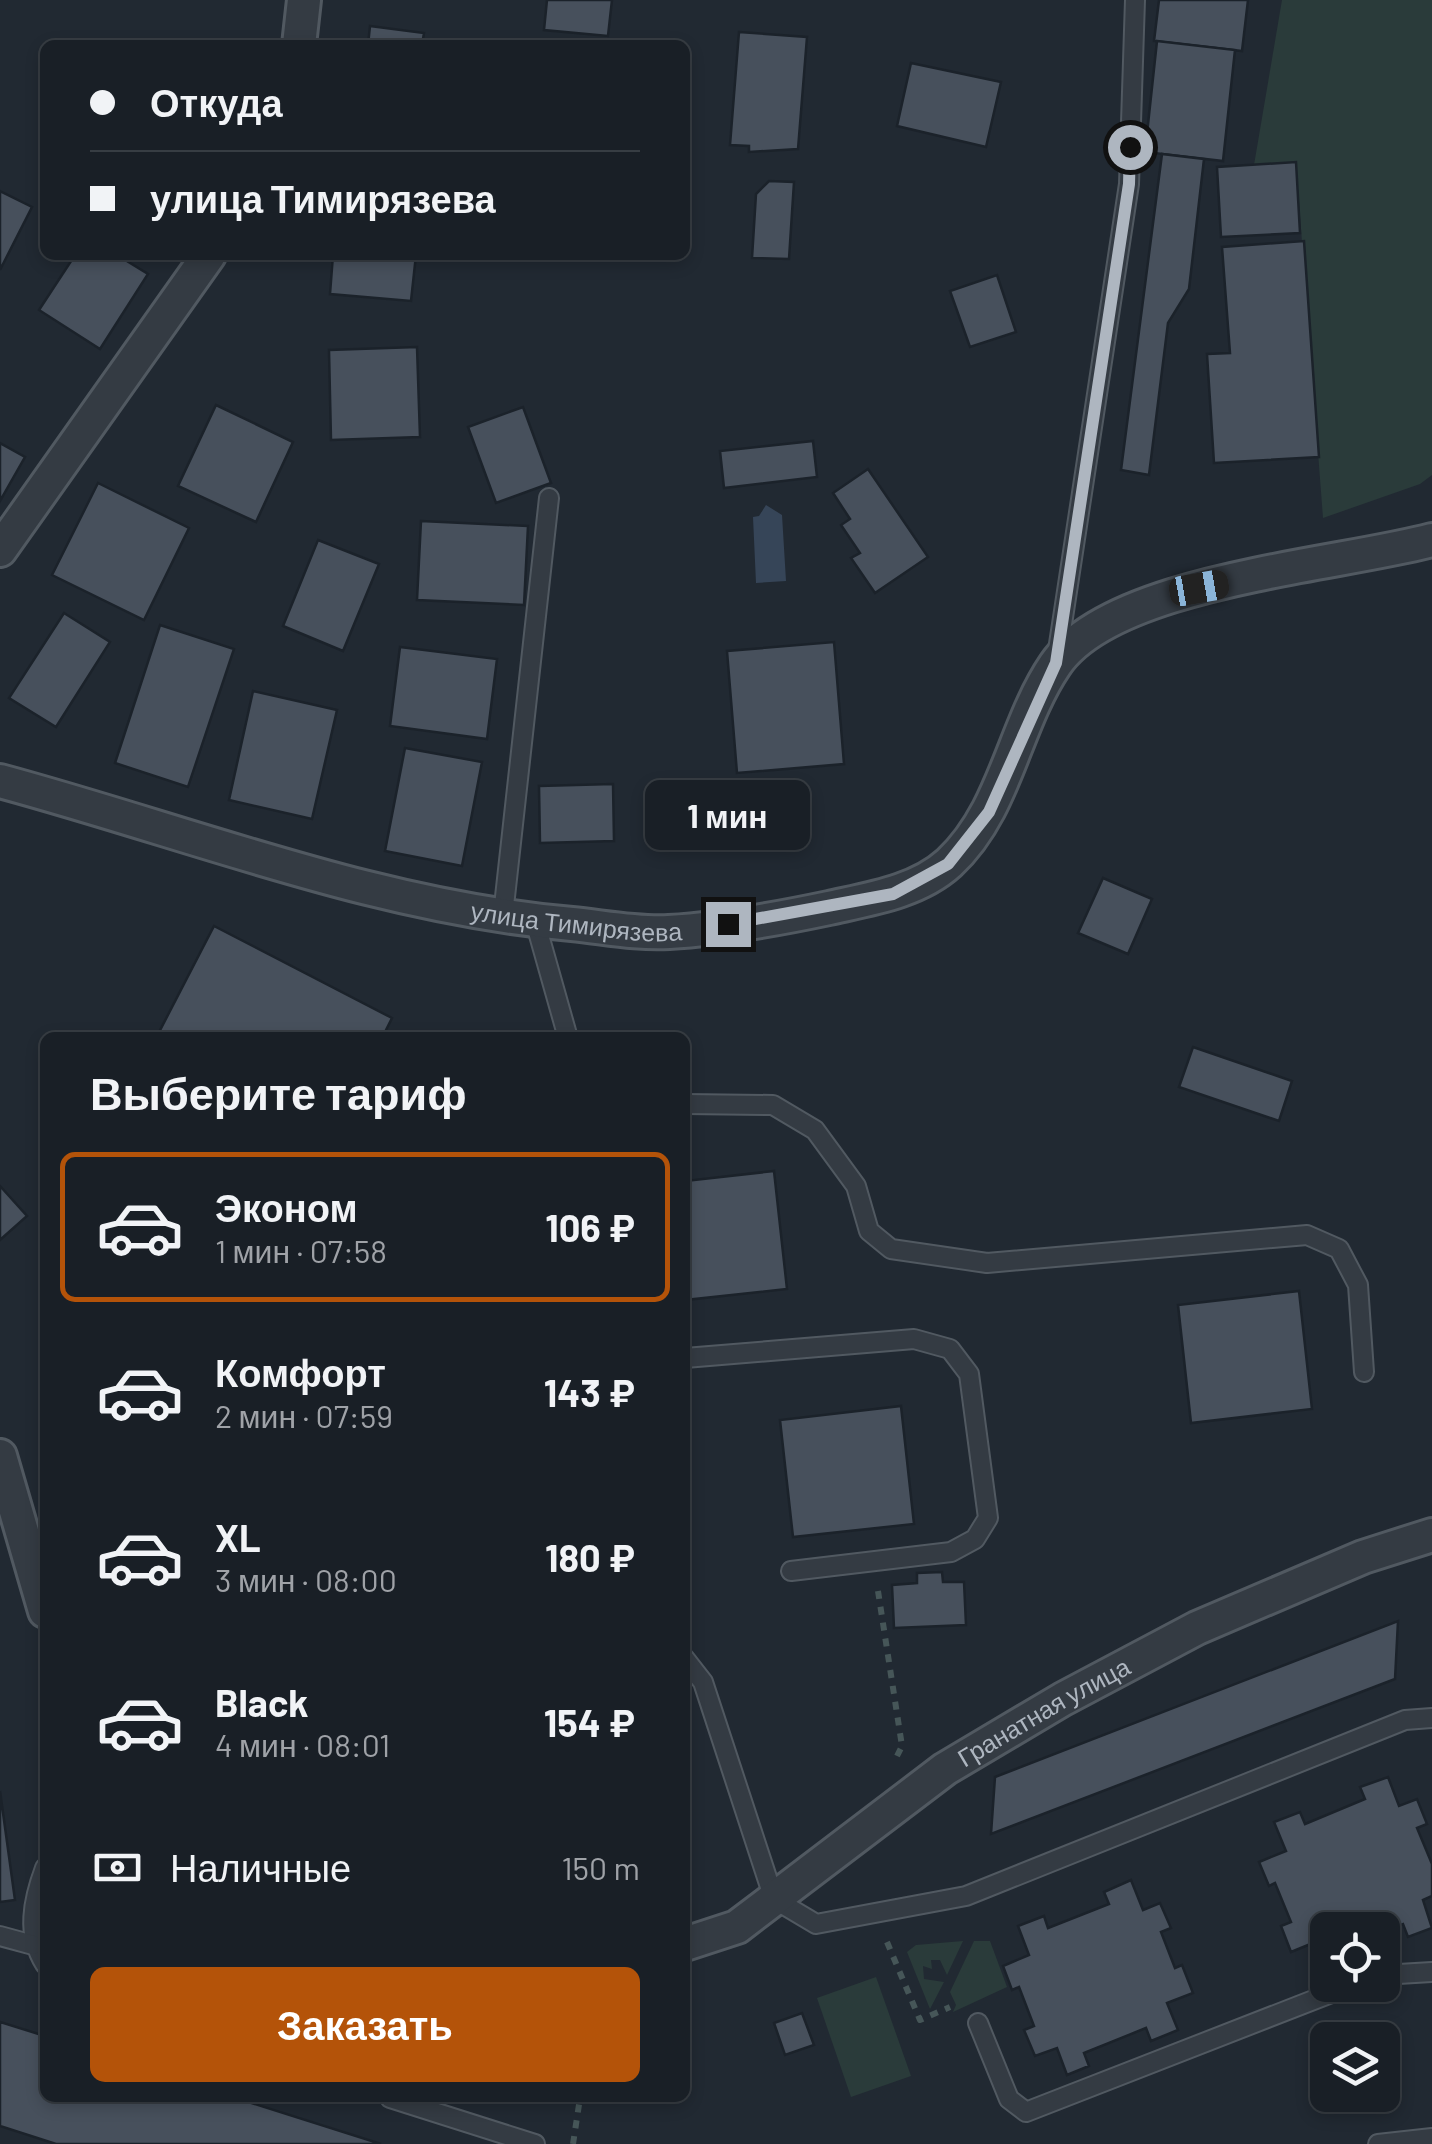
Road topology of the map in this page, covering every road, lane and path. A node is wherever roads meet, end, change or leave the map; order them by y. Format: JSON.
{"nodes":[{"id":1,"x":304,"y":0,"type":"edge"},
{"id":2,"x":1134,"y":0,"type":"edge"},
{"id":3,"x":300,"y":40,"type":"edge"},
{"id":4,"x":205,"y":260,"type":"edge"},
{"id":5,"x":549,"y":498,"type":"dead end"},
{"id":6,"x":1432,"y":540,"type":"edge"},
{"id":7,"x":0,"y":550,"type":"edge"},
{"id":8,"x":1056,"y":663,"type":"junction"},
{"id":9,"x":0,"y":782,"type":"edge"},
{"id":10,"x":503,"y":915,"type":"junction"},
{"id":11,"x":535,"y":921,"type":"junction"},
{"id":12,"x":566,"y":1032,"type":"edge"},
{"id":13,"x":690,"y":1104,"type":"edge"},
{"id":14,"x":690,"y":1358,"type":"edge"},
{"id":15,"x":1364,"y":1372,"type":"dead end"},
{"id":16,"x":0,"y":1456,"type":"edge"},
{"id":17,"x":1432,"y":1535,"type":"edge"},
{"id":18,"x":874,"y":1561,"type":"junction"},
{"id":19,"x":791,"y":1571,"type":"dead end"},
{"id":20,"x":40,"y":1594,"type":"edge"},
{"id":21,"x":690,"y":1666,"type":"edge"},
{"id":22,"x":1432,"y":1718,"type":"edge"},
{"id":23,"x":894,"y":1763,"type":"dead end"},
{"id":24,"x":40,"y":1881,"type":"edge"},
{"id":25,"x":774,"y":1899,"type":"junction"},
{"id":26,"x":876,"y":1913,"type":"junction"},
{"id":27,"x":0,"y":1936,"type":"edge"},
{"id":28,"x":690,"y":1942,"type":"edge"},
{"id":29,"x":33,"y":1945,"type":"junction"},
{"id":30,"x":40,"y":1956,"type":"edge"},
{"id":31,"x":1432,"y":1972,"type":"edge"},
{"id":32,"x":1400,"y":1974,"type":"edge"},
{"id":33,"x":1310,"y":2001,"type":"edge"},
{"id":34,"x":978,"y":2023,"type":"joint"},
{"id":35,"x":403,"y":2102,"type":"edge"},
{"id":36,"x":579,"y":2102,"type":"edge"},
{"id":37,"x":1432,"y":2138,"type":"edge"},
{"id":38,"x":535,"y":2144,"type":"edge"},
{"id":39,"x":572,"y":2144,"type":"edge"},
{"id":40,"x":1378,"y":2144,"type":"edge"}],
"edges":[{"from":1,"to":3,"type":"street"},
{"from":2,"to":8,"type":"lane"},
{"from":4,"to":7,"type":"street"},
{"from":5,"to":10,"type":"lane"},
{"from":6,"to":8,"type":"street","name":"улица Тимирязева"},
{"from":8,"to":11,"type":"street","name":"улица Тимирязева"},
{"from":9,"to":10,"type":"street","name":"улица Тимирязева"},
{"from":10,"to":11,"type":"street","name":"улица Тимирязева"},
{"from":11,"to":12,"type":"lane"},
{"from":13,"to":15,"type":"lane"},
{"from":14,"to":18,"type":"lane"},
{"from":16,"to":20,"type":"street"},
{"from":17,"to":25,"type":"street","name":"Гранатная улица"},
{"from":18,"to":19,"type":"lane"},
{"from":18,"to":23,"type":"path"},
{"from":21,"to":25,"type":"lane"},
{"from":22,"to":26,"type":"lane"},
{"from":24,"to":29,"type":"lane"},
{"from":25,"to":26,"type":"lane"},
{"from":25,"to":28,"type":"street","name":"Гранатная улица"},
{"from":26,"to":34,"type":"path"},
{"from":27,"to":29,"type":"lane"},
{"from":29,"to":30,"type":"lane"},
{"from":31,"to":32,"type":"lane"},
{"from":33,"to":34,"type":"lane"},
{"from":35,"to":38,"type":"lane"},
{"from":36,"to":39,"type":"path"},
{"from":37,"to":40,"type":"lane"}]}
